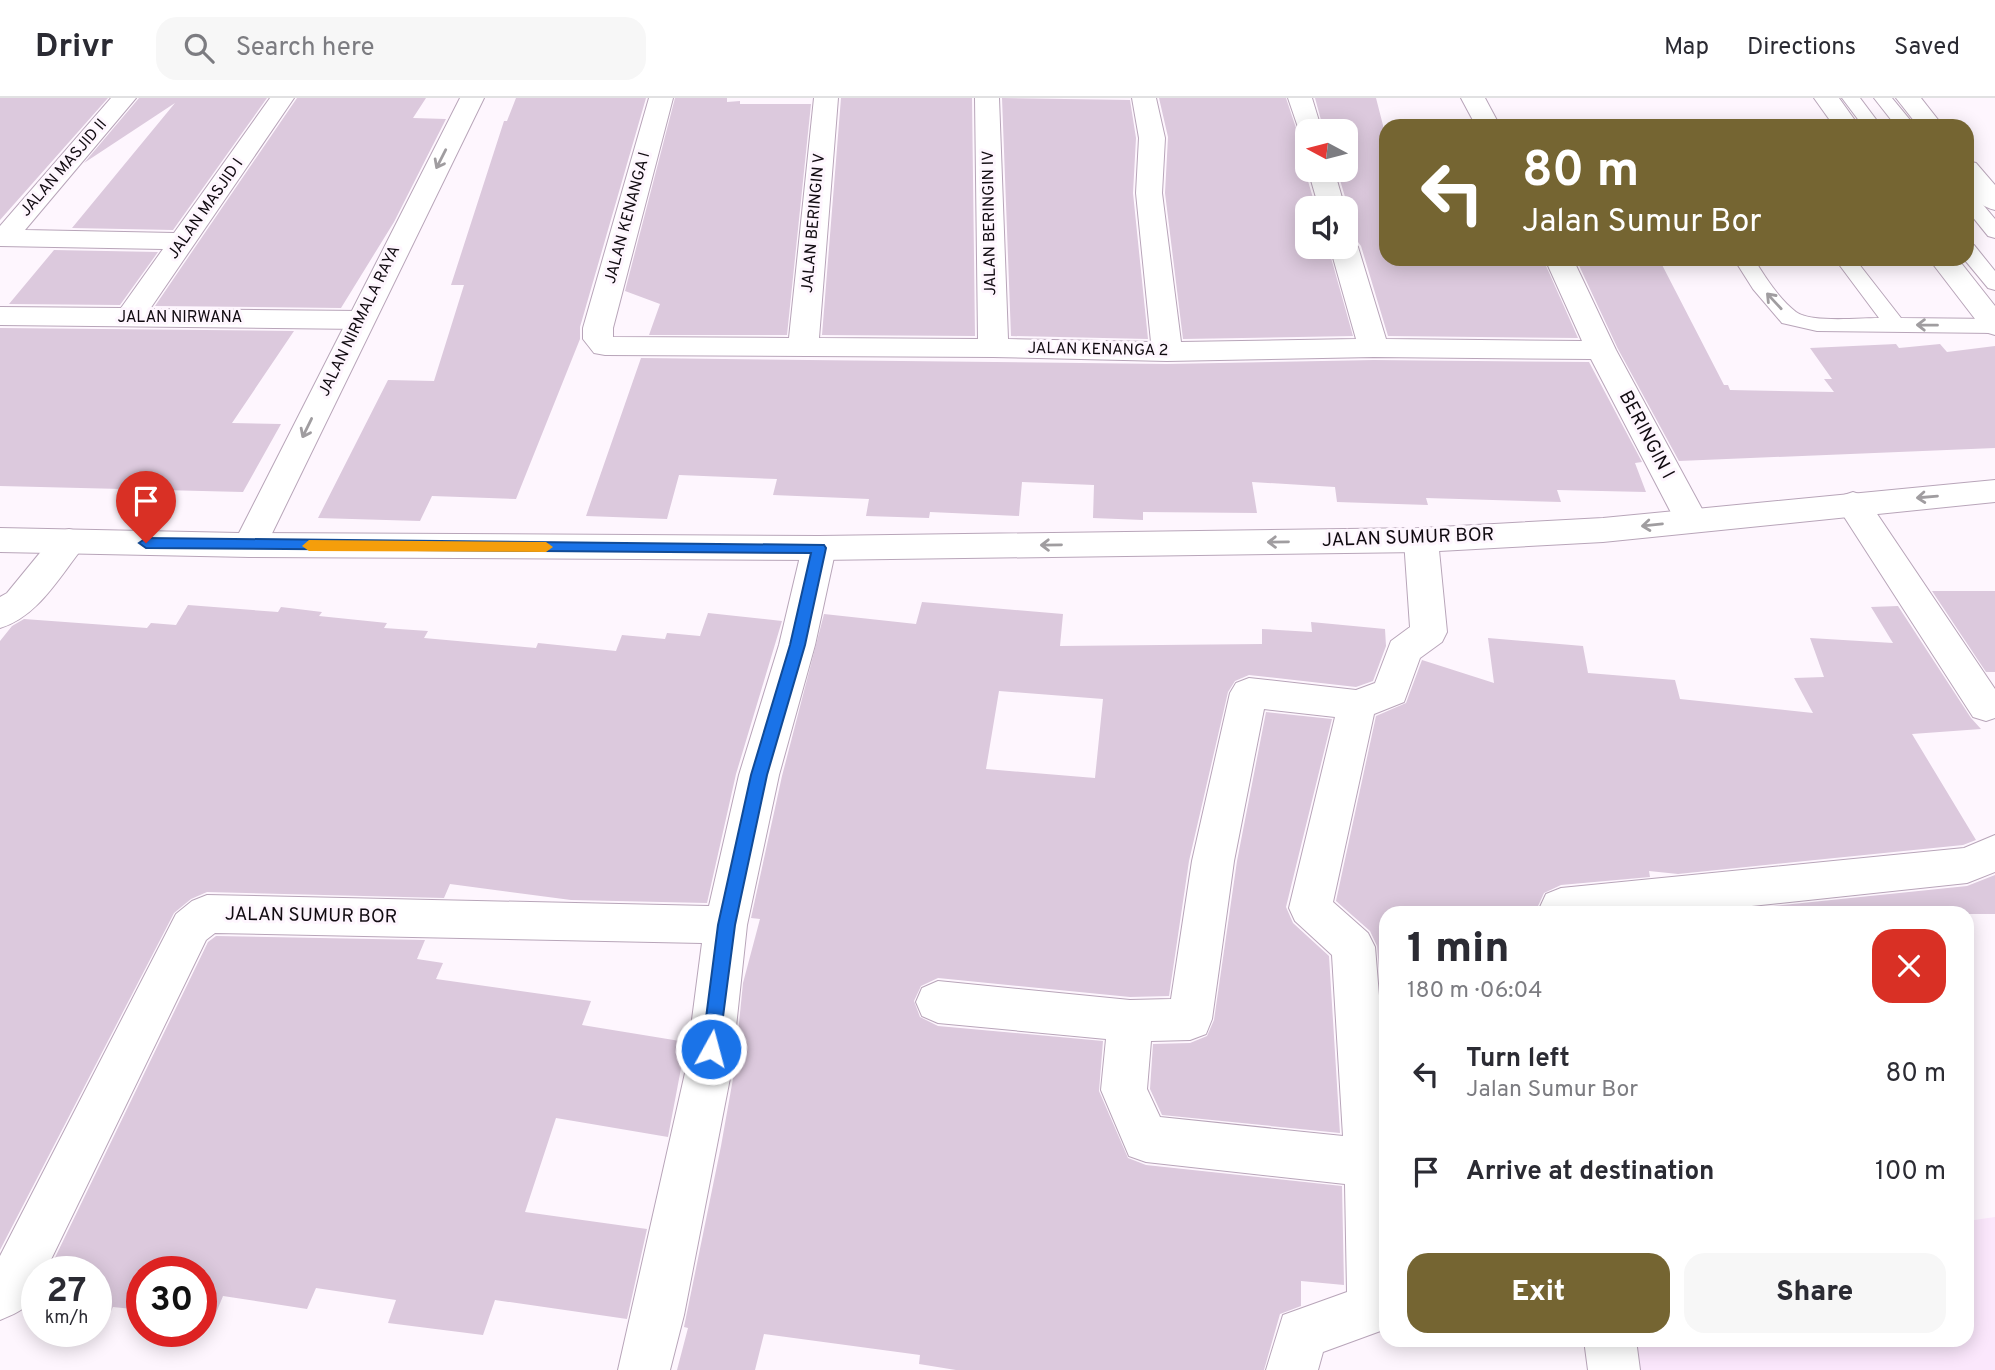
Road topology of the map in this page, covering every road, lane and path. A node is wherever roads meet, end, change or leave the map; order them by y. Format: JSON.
{"nodes":[{"id":1,"x":124,"y":98,"type":"edge"},
{"id":2,"x":282,"y":98,"type":"edge"},
{"id":3,"x":472,"y":98,"type":"edge"},
{"id":4,"x":661,"y":98,"type":"edge"},
{"id":5,"x":826,"y":98,"type":"edge"},
{"id":6,"x":987,"y":98,"type":"edge"},
{"id":7,"x":1144,"y":98,"type":"edge"},
{"id":8,"x":1300,"y":98,"type":"edge"},
{"id":9,"x":1473,"y":98,"type":"edge"},
{"id":10,"x":1826,"y":98,"type":"edge"},
{"id":11,"x":1851,"y":98,"type":"edge"},
{"id":12,"x":1883,"y":98,"type":"edge"},
{"id":13,"x":1908,"y":98,"type":"edge"},
{"id":14,"x":1306,"y":119,"type":"edge"},
{"id":15,"x":1484,"y":119,"type":"edge"},
{"id":16,"x":1842,"y":119,"type":"edge"},
{"id":17,"x":1867,"y":119,"type":"edge"},
{"id":18,"x":1900,"y":119,"type":"edge"},
{"id":19,"x":1925,"y":119,"type":"edge"},
{"id":20,"x":1974,"y":177,"type":"edge"},
{"id":21,"x":1995,"y":202,"type":"edge"},
{"id":22,"x":1974,"y":206,"type":"edge"},
{"id":23,"x":1995,"y":232,"type":"edge"},
{"id":24,"x":2,"y":238,"type":"edge"},
{"id":25,"x":183,"y":241,"type":"junction"},
{"id":26,"x":1974,"y":258,"type":"edge"},
{"id":27,"x":1348,"y":259,"type":"edge"},
{"id":28,"x":1562,"y":266,"type":"edge"},
{"id":29,"x":1748,"y":266,"type":"edge"},
{"id":30,"x":1850,"y":266,"type":"edge"},
{"id":31,"x":1948,"y":266,"type":"edge"},
{"id":32,"x":1995,"y":284,"type":"edge"},
{"id":33,"x":0,"y":316,"type":"edge"},
{"id":34,"x":128,"y":318,"type":"junction"},
{"id":35,"x":360,"y":320,"type":"junction"},
{"id":36,"x":1895,"y":325,"type":"junction"},
{"id":37,"x":1995,"y":326,"type":"edge"},
{"id":38,"x":598,"y":339,"type":"joint"},
{"id":39,"x":803,"y":348,"type":"junction"},
{"id":40,"x":993,"y":348,"type":"junction"},
{"id":41,"x":1374,"y":348,"type":"junction"},
{"id":42,"x":1601,"y":350,"type":"junction"},
{"id":43,"x":1167,"y":352,"type":"junction"},
{"id":44,"x":1995,"y":491,"type":"edge"},
{"id":45,"x":1853,"y":504,"type":"junction"},
{"id":46,"x":1691,"y":520,"type":"junction"},
{"id":47,"x":0,"y":540,"type":"edge"},
{"id":48,"x":250,"y":545,"type":"junction"},
{"id":49,"x":1422,"y":548,"type":"junction"},
{"id":50,"x":59,"y":555,"type":"junction"},
{"id":51,"x":819,"y":556,"type":"junction"},
{"id":52,"x":10,"y":609,"type":"edge"},
{"id":53,"x":1357,"y":705,"type":"junction"},
{"id":54,"x":1986,"y":706,"type":"dead end"},
{"id":55,"x":1995,"y":853,"type":"edge"},
{"id":56,"x":1571,"y":906,"type":"edge"},
{"id":57,"x":726,"y":925,"type":"junction"},
{"id":58,"x":938,"y":1002,"type":"dead end"},
{"id":59,"x":1130,"y":1021,"type":"junction"},
{"id":60,"x":1378,"y":1163,"type":"edge"},
{"id":61,"x":0,"y":1294,"type":"edge"},
{"id":62,"x":1610,"y":1347,"type":"edge"},
{"id":63,"x":644,"y":1370,"type":"edge"},
{"id":64,"x":1292,"y":1370,"type":"edge"},
{"id":65,"x":1614,"y":1370,"type":"edge"}],
"edges":[{"from":1,"to":24,"type":"main road","name":"JALAN MASJID II"},
{"from":2,"to":25,"type":"main road","name":"JALAN MASJID I"},
{"from":3,"to":35,"type":"main road","name":"JALAN NIRMALA RAYA","one_way":true},
{"from":4,"to":38,"type":"main road","name":"JALAN KENANGA I"},
{"from":5,"to":39,"type":"main road","name":"JALAN BERINGIN V"},
{"from":6,"to":40,"type":"main road","name":"JALAN BERINGIN IV"},
{"from":7,"to":43,"type":"main road"},
{"from":8,"to":14,"type":"main road"},
{"from":9,"to":15,"type":"main road"},
{"from":10,"to":16,"type":"main road"},
{"from":11,"to":17,"type":"lane"},
{"from":12,"to":18,"type":"lane"},
{"from":13,"to":19,"type":"main road"},
{"from":20,"to":21,"type":"main road"},
{"from":22,"to":23,"type":"lane"},
{"from":24,"to":25,"type":"main road"},
{"from":25,"to":34,"type":"main road","name":"JALAN MASJID I"},
{"from":26,"to":32,"type":"lane"},
{"from":27,"to":41,"type":"main road"},
{"from":28,"to":42,"type":"main road","name":"BERINGIN I"},
{"from":36,"to":29,"type":"lane","one_way":true},
{"from":30,"to":36,"type":"lane"},
{"from":31,"to":37,"type":"main road"},
{"from":33,"to":34,"type":"main road","name":"JALAN NIRWANA"},
{"from":34,"to":35,"type":"main road","name":"JALAN NIRWANA"},
{"from":35,"to":48,"type":"main road","name":"JALAN NIRMALA RAYA","one_way":true},
{"from":37,"to":36,"type":"lane","one_way":true},
{"from":38,"to":39,"type":"main road","name":"JALAN KENANGA 2"},
{"from":39,"to":40,"type":"main road","name":"JALAN KENANGA 2"},
{"from":40,"to":43,"type":"main road","name":"JALAN KENANGA 2"},
{"from":41,"to":42,"type":"main road","name":"JALAN KENANGA 2"},
{"from":41,"to":43,"type":"main road","name":"JALAN KENANGA 2"},
{"from":42,"to":46,"type":"main road","name":"BERINGIN I"},
{"from":44,"to":45,"type":"main road","name":"JALAN SUMUR BOR","one_way":true},
{"from":45,"to":46,"type":"main road","name":"JALAN SUMUR BOR"},
{"from":45,"to":54,"type":"main road"},
{"from":46,"to":49,"type":"main road","name":"JALAN SUMUR BOR","one_way":true},
{"from":47,"to":50,"type":"main road","name":"JALAN SUMUR BOR"},
{"from":48,"to":50,"type":"main road","name":"JALAN SUMUR BOR"},
{"from":48,"to":51,"type":"main road","name":"JALAN SUMUR BOR"},
{"from":49,"to":51,"type":"main road","name":"JALAN SUMUR BOR","one_way":true},
{"from":49,"to":53,"type":"main road"},
{"from":50,"to":52,"type":"main road"},
{"from":51,"to":57,"type":"main road"},
{"from":53,"to":59,"type":"main road"},
{"from":53,"to":60,"type":"main road"},
{"from":55,"to":56,"type":"main road"},
{"from":57,"to":61,"type":"main road","name":"JALAN SUMUR BOR"},
{"from":57,"to":63,"type":"main road"},
{"from":58,"to":59,"type":"main road"},
{"from":59,"to":60,"type":"main road"},
{"from":60,"to":64,"type":"main road"},
{"from":62,"to":65,"type":"main road"}]}
